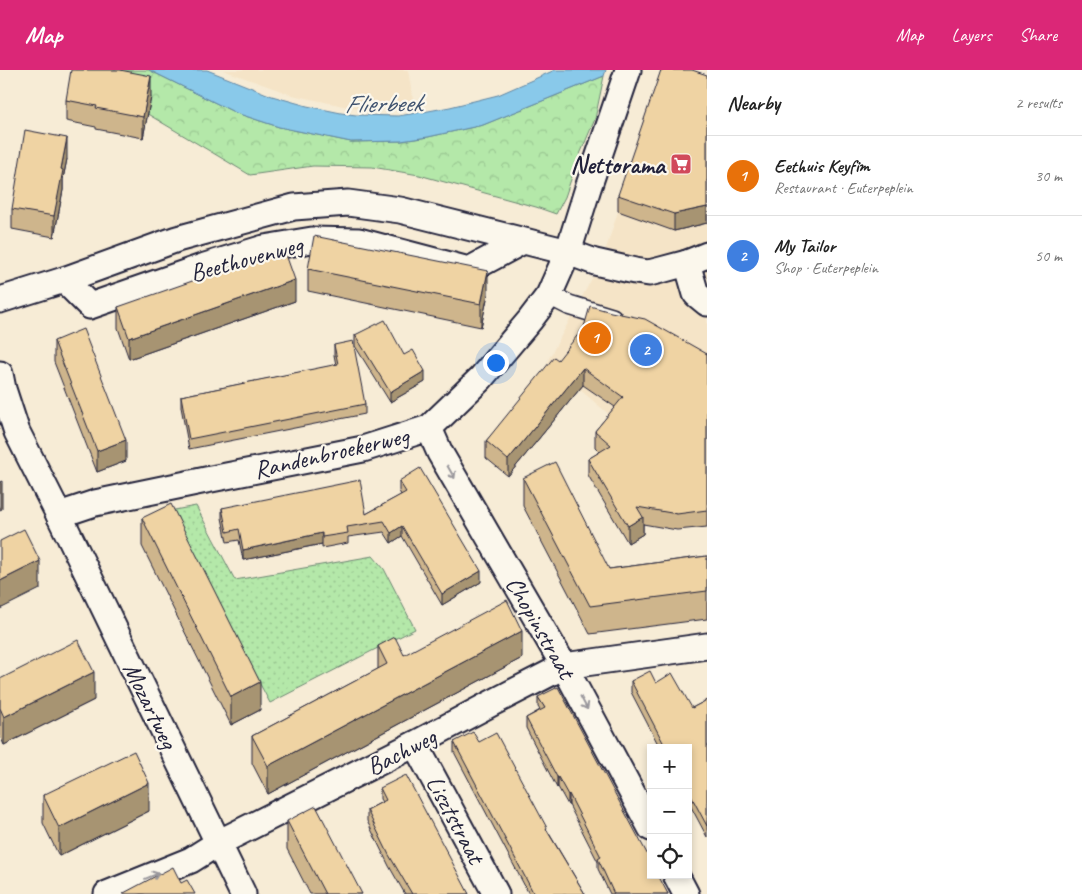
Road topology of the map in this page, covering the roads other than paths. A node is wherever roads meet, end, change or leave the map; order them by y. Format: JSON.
{"nodes":[{"id":1,"x":628,"y":70,"type":"edge"},
{"id":2,"x":523,"y":241,"type":"junction"},
{"id":3,"x":568,"y":252,"type":"junction"},
{"id":4,"x":697,"y":259,"type":"edge"},
{"id":5,"x":64,"y":280,"type":"junction"},
{"id":6,"x":549,"y":295,"type":"junction"},
{"id":7,"x":0,"y":300,"type":"edge"},
{"id":8,"x":707,"y":303,"type":"edge"},
{"id":9,"x":631,"y":322,"type":"edge"},
{"id":10,"x":0,"y":374,"type":"edge"},
{"id":11,"x":429,"y":428,"type":"junction"},
{"id":12,"x":59,"y":515,"type":"junction"},
{"id":13,"x":707,"y":646,"type":"edge"},
{"id":14,"x":564,"y":666,"type":"junction"},
{"id":15,"x":415,"y":744,"type":"junction"},
{"id":16,"x":647,"y":821,"type":"edge"},
{"id":17,"x":218,"y":843,"type":"junction"},
{"id":18,"x":678,"y":879,"type":"edge"},
{"id":19,"x":107,"y":894,"type":"edge"},
{"id":20,"x":243,"y":894,"type":"edge"},
{"id":21,"x":496,"y":894,"type":"edge"},
{"id":22,"x":686,"y":894,"type":"edge"}],
"edges":[{"from":1,"to":3,"type":"street","name":"Randenbroekerweg"},
{"from":2,"to":3,"type":"street","name":"Beethovenweg"},
{"from":2,"to":5,"type":"street","name":"Beethovenweg"},
{"from":2,"to":5,"type":"street","name":"Beethovenweg"},
{"from":3,"to":4,"type":"street","name":"Beethovenweg"},
{"from":3,"to":6,"type":"street","name":"Randenbroekerweg"},
{"from":4,"to":8,"type":"street"},
{"from":5,"to":7,"type":"street","name":"Beethovenweg"},
{"from":6,"to":9,"type":"street"},
{"from":6,"to":11,"type":"street","name":"Randenbroekerweg"},
{"from":10,"to":12,"type":"street"},
{"from":11,"to":12,"type":"street","name":"Randenbroekerweg"},
{"from":11,"to":14,"type":"street","name":"Chopinstraat","one_way":true},
{"from":12,"to":17,"type":"street","name":"Mozartweg"},
{"from":13,"to":14,"type":"street","name":"Bachweg"},
{"from":14,"to":15,"type":"street","name":"Bachweg"},
{"from":14,"to":16,"type":"street","name":"Chopinstraat","one_way":true},
{"from":15,"to":17,"type":"street","name":"Bachweg"},
{"from":15,"to":21,"type":"street","name":"Lisztstraat"},
{"from":19,"to":17,"type":"street","name":"Bachweg","one_way":true},
{"from":17,"to":20,"type":"street","name":"Mozartweg"},
{"from":18,"to":22,"type":"street"}]}
